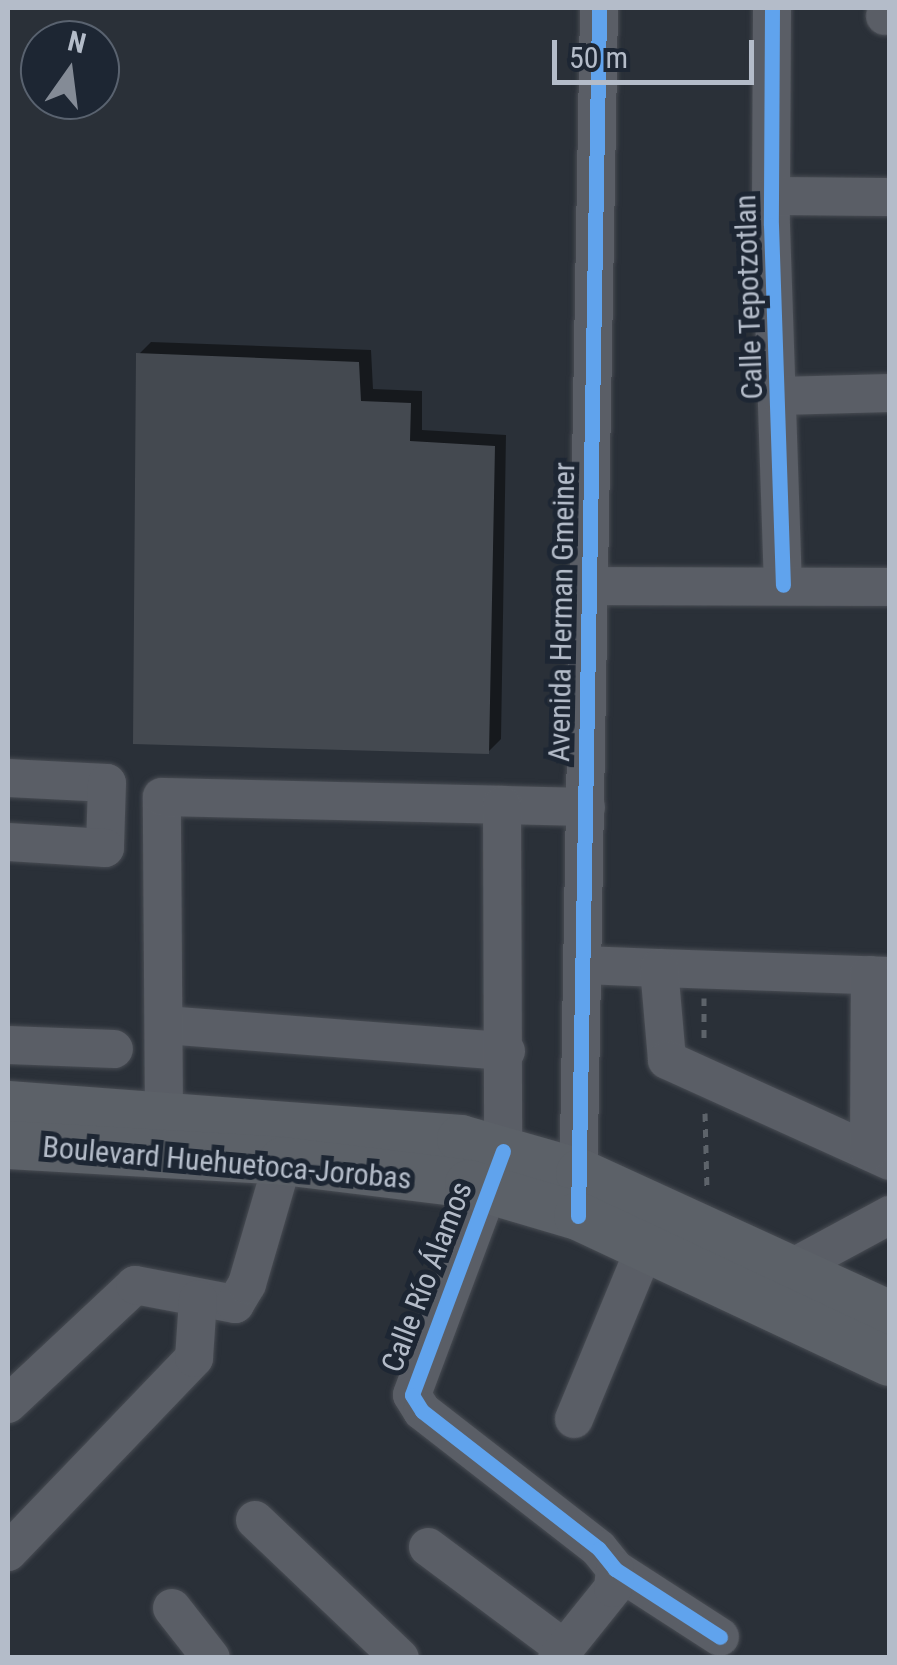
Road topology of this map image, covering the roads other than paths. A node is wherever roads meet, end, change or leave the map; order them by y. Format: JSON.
{"nodes":[{"id":1,"x":599,"y":8,"type":"edge"},
{"id":2,"x":772,"y":8,"type":"edge"},
{"id":3,"x":772,"y":196,"type":"junction"},
{"id":4,"x":890,"y":197,"type":"edge"},
{"id":5,"x":890,"y":393,"type":"edge"},
{"id":6,"x":780,"y":396,"type":"junction"},
{"id":7,"x":590,"y":586,"type":"junction"},
{"id":8,"x":783,"y":586,"type":"junction"},
{"id":9,"x":890,"y":587,"type":"edge"},
{"id":10,"x":8,"y":778,"type":"edge"},
{"id":11,"x":107,"y":783,"type":"junction"},
{"id":12,"x":162,"y":797,"type":"junction"},
{"id":13,"x":502,"y":805,"type":"junction"},
{"id":14,"x":586,"y":807,"type":"junction"},
{"id":15,"x":8,"y":842,"type":"edge"},
{"id":16,"x":584,"y":965,"type":"junction"},
{"id":17,"x":659,"y":968,"type":"junction"},
{"id":18,"x":880,"y":975,"type":"edge"},
{"id":19,"x":165,"y":1025,"type":"junction"},
{"id":20,"x":8,"y":1045,"type":"edge"},
{"id":21,"x":114,"y":1049,"type":"dead end"},
{"id":22,"x":506,"y":1051,"type":"junction"},
{"id":23,"x":8,"y":1105,"type":"edge"},
{"id":24,"x":164,"y":1116,"type":"junction"},
{"id":25,"x":8,"y":1146,"type":"edge"},
{"id":26,"x":879,"y":1156,"type":"edge"},
{"id":27,"x":283,"y":1161,"type":"junction"},
{"id":28,"x":496,"y":1171,"type":"junction"},
{"id":29,"x":579,"y":1195,"type":"junction"},
{"id":30,"x":890,"y":1215,"type":"edge"},
{"id":31,"x":645,"y":1248,"type":"junction"},
{"id":32,"x":790,"y":1269,"type":"junction"},
{"id":33,"x":198,"y":1300,"type":"junction"},
{"id":34,"x":890,"y":1315,"type":"edge"},
{"id":35,"x":890,"y":1362,"type":"edge"},
{"id":36,"x":8,"y":1404,"type":"edge"},
{"id":37,"x":574,"y":1420,"type":"dead end"},
{"id":38,"x":255,"y":1520,"type":"dead end"},
{"id":39,"x":428,"y":1547,"type":"dead end"},
{"id":40,"x":8,"y":1552,"type":"edge"},
{"id":41,"x":615,"y":1569,"type":"junction"},
{"id":42,"x":172,"y":1608,"type":"dead end"},
{"id":43,"x":720,"y":1637,"type":"dead end"},
{"id":44,"x":377,"y":1650,"type":"edge"},
{"id":45,"x":199,"y":1653,"type":"edge"},
{"id":46,"x":574,"y":1655,"type":"edge"}],
"edges":[{"from":1,"to":7,"type":"street","name":"Avenida Herman Gmeiner"},
{"from":2,"to":3,"type":"street","name":"Calle Tepotzotlan"},
{"from":3,"to":4,"type":"street"},
{"from":3,"to":6,"type":"street","name":"Calle Tepotzotlan"},
{"from":5,"to":6,"type":"street"},
{"from":6,"to":8,"type":"street","name":"Calle Tepotzotlan"},
{"from":7,"to":8,"type":"street"},
{"from":7,"to":14,"type":"street","name":"Avenida Herman Gmeiner"},
{"from":8,"to":9,"type":"street"},
{"from":10,"to":11,"type":"street"},
{"from":11,"to":12,"type":"street"},
{"from":11,"to":15,"type":"street"},
{"from":12,"to":13,"type":"street"},
{"from":12,"to":19,"type":"street"},
{"from":13,"to":14,"type":"street"},
{"from":13,"to":22,"type":"street"},
{"from":14,"to":16,"type":"street","name":"Avenida Herman Gmeiner"},
{"from":16,"to":17,"type":"street"},
{"from":16,"to":29,"type":"street","name":"Avenida Herman Gmeiner"},
{"from":17,"to":18,"type":"street"},
{"from":17,"to":26,"type":"street"},
{"from":18,"to":26,"type":"street"},
{"from":19,"to":22,"type":"street"},
{"from":19,"to":24,"type":"street"},
{"from":20,"to":21,"type":"street"},
{"from":22,"to":28,"type":"street"},
{"from":23,"to":24,"type":"main road","name":"Boulevard Huehuetoca-Jorobas"},
{"from":24,"to":28,"type":"main road","name":"Boulevard Huehuetoca-Jorobas"},
{"from":25,"to":27,"type":"main road","name":"Boulevard Huehuetoca-Jorobas"},
{"from":27,"to":28,"type":"main road","name":"Boulevard Huehuetoca-Jorobas"},
{"from":27,"to":33,"type":"street"},
{"from":28,"to":29,"type":"main road","name":"Boulevard Huehuetoca-Jorobas"},
{"from":28,"to":41,"type":"street","name":"Calle Río Álamos"},
{"from":29,"to":31,"type":"main road","name":"Boulevard Huehuetoca-Jorobas"},
{"from":29,"to":32,"type":"main road","name":"Boulevard Huehuetoca-Jorobas"},
{"from":30,"to":32,"type":"street"},
{"from":31,"to":35,"type":"main road","name":"Boulevard Huehuetoca-Jorobas"},
{"from":31,"to":37,"type":"street"},
{"from":32,"to":34,"type":"main road","name":"Boulevard Huehuetoca-Jorobas"},
{"from":33,"to":36,"type":"street"},
{"from":33,"to":40,"type":"street"},
{"from":38,"to":44,"type":"street"},
{"from":39,"to":46,"type":"street"},
{"from":41,"to":43,"type":"street"},
{"from":41,"to":46,"type":"street"},
{"from":42,"to":45,"type":"street"}]}
